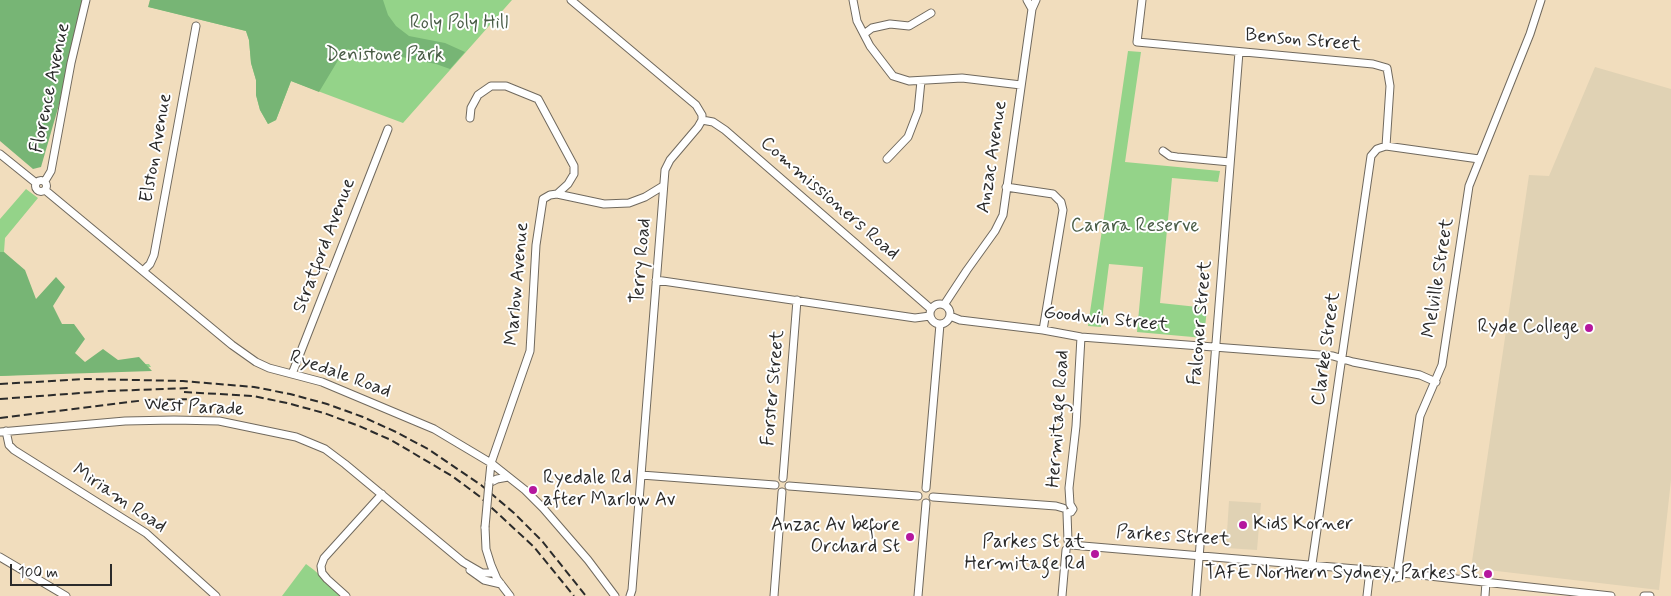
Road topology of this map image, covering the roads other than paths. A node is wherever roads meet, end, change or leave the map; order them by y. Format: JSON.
{"nodes":[{"id":1,"x":86,"y":0,"type":"edge"},
{"id":2,"x":571,"y":0,"type":"edge"},
{"id":3,"x":852,"y":0,"type":"edge"},
{"id":4,"x":1027,"y":0,"type":"edge"},
{"id":5,"x":1036,"y":0,"type":"edge"},
{"id":6,"x":1142,"y":0,"type":"edge"},
{"id":7,"x":1541,"y":0,"type":"edge"},
{"id":8,"x":1032,"y":9,"type":"junction"},
{"id":9,"x":931,"y":13,"type":"dead end"},
{"id":10,"x":196,"y":26,"type":"dead end"},
{"id":11,"x":864,"y":34,"type":"junction"},
{"id":12,"x":1239,"y":52,"type":"junction"},
{"id":13,"x":921,"y":82,"type":"junction"},
{"id":14,"x":1021,"y":85,"type":"junction"},
{"id":15,"x":470,"y":118,"type":"dead end"},
{"id":16,"x":702,"y":120,"type":"junction"},
{"id":17,"x":388,"y":129,"type":"dead end"},
{"id":18,"x":1386,"y":146,"type":"junction"},
{"id":19,"x":1163,"y":152,"type":"dead end"},
{"id":20,"x":0,"y":154,"type":"edge"},
{"id":21,"x":887,"y":159,"type":"dead end"},
{"id":22,"x":1479,"y":159,"type":"junction"},
{"id":23,"x":1230,"y":162,"type":"junction"},
{"id":24,"x":45,"y":181,"type":"junction"},
{"id":25,"x":36,"y":183,"type":"junction"},
{"id":26,"x":663,"y":186,"type":"junction"},
{"id":27,"x":1006,"y":187,"type":"junction"},
{"id":28,"x":45,"y":190,"type":"junction"},
{"id":29,"x":557,"y":194,"type":"junction"},
{"id":30,"x":143,"y":272,"type":"junction"},
{"id":31,"x":656,"y":280,"type":"junction"},
{"id":32,"x":919,"y":299,"type":"junction"},
{"id":33,"x":797,"y":300,"type":"junction"},
{"id":34,"x":944,"y":305,"type":"junction"},
{"id":35,"x":931,"y":312,"type":"junction"},
{"id":36,"x":901,"y":315,"type":"junction"},
{"id":37,"x":950,"y":316,"type":"junction"},
{"id":38,"x":940,"y":324,"type":"junction"},
{"id":39,"x":1043,"y":330,"type":"junction"},
{"id":40,"x":1082,"y":337,"type":"junction"},
{"id":41,"x":1216,"y":346,"type":"junction"},
{"id":42,"x":1342,"y":359,"type":"junction"},
{"id":43,"x":292,"y":374,"type":"junction"},
{"id":44,"x":1436,"y":382,"type":"junction"},
{"id":45,"x":3,"y":431,"type":"edge"},
{"id":46,"x":491,"y":463,"type":"junction"},
{"id":47,"x":641,"y":475,"type":"junction"},
{"id":48,"x":508,"y":476,"type":"junction"},
{"id":49,"x":783,"y":478,"type":"junction"},
{"id":50,"x":489,"y":483,"type":"junction"},
{"id":51,"x":775,"y":484,"type":"junction"},
{"id":52,"x":789,"y":486,"type":"junction"},
{"id":53,"x":926,"y":488,"type":"junction"},
{"id":54,"x":782,"y":492,"type":"junction"},
{"id":55,"x":382,"y":494,"type":"junction"},
{"id":56,"x":918,"y":496,"type":"junction"},
{"id":57,"x":933,"y":497,"type":"junction"},
{"id":58,"x":926,"y":504,"type":"junction"},
{"id":59,"x":1067,"y":508,"type":"junction"},
{"id":60,"x":1069,"y":545,"type":"junction"},
{"id":61,"x":1199,"y":555,"type":"junction"},
{"id":62,"x":0,"y":557,"type":"edge"},
{"id":63,"x":463,"y":562,"type":"junction"},
{"id":64,"x":1312,"y":564,"type":"junction"},
{"id":65,"x":1370,"y":570,"type":"junction"},
{"id":66,"x":1398,"y":571,"type":"junction"},
{"id":67,"x":497,"y":579,"type":"junction"},
{"id":68,"x":1486,"y":582,"type":"junction"},
{"id":69,"x":1544,"y":592,"type":"edge"},
{"id":70,"x":66,"y":596,"type":"edge"},
{"id":71,"x":216,"y":596,"type":"edge"},
{"id":72,"x":346,"y":596,"type":"edge"},
{"id":73,"x":510,"y":596,"type":"edge"},
{"id":74,"x":615,"y":596,"type":"edge"},
{"id":75,"x":630,"y":596,"type":"edge"},
{"id":76,"x":774,"y":596,"type":"edge"},
{"id":77,"x":918,"y":596,"type":"edge"},
{"id":78,"x":1062,"y":596,"type":"edge"},
{"id":79,"x":1196,"y":596,"type":"edge"},
{"id":80,"x":1367,"y":596,"type":"edge"},
{"id":81,"x":1485,"y":596,"type":"edge"},
{"id":82,"x":1611,"y":596,"type":"edge"},
{"id":83,"x":1644,"y":596,"type":"edge"},
{"id":84,"x":1650,"y":596,"type":"edge"}],
"edges":[{"from":1,"to":24,"type":"street","name":"Florence Avenue"},
{"from":2,"to":16,"type":"street"},
{"from":3,"to":11,"type":"street"},
{"from":4,"to":8,"type":"street"},
{"from":5,"to":8,"type":"street","name":"Anzac Avenue"},
{"from":6,"to":12,"type":"street","name":"Benson Street"},
{"from":7,"to":22,"type":"street","name":"Melville Street"},
{"from":8,"to":14,"type":"street","name":"Anzac Avenue"},
{"from":9,"to":11,"type":"street"},
{"from":10,"to":30,"type":"street","name":"Elston Avenue"},
{"from":11,"to":13,"type":"street"},
{"from":12,"to":18,"type":"street","name":"Benson Street"},
{"from":12,"to":23,"type":"street","name":"Falconer Street"},
{"from":13,"to":14,"type":"street"},
{"from":13,"to":21,"type":"street"},
{"from":14,"to":27,"type":"street","name":"Anzac Avenue"},
{"from":15,"to":29,"type":"street","name":"Marlow Avenue"},
{"from":16,"to":26,"type":"street","name":"Terry Road"},
{"from":16,"to":32,"type":"street","name":"Commissioners Road"},
{"from":17,"to":43,"type":"street","name":"Stratford Avenue"},
{"from":18,"to":22,"type":"street"},
{"from":18,"to":42,"type":"street","name":"Clarke Street"},
{"from":19,"to":23,"type":"street"},
{"from":20,"to":25,"type":"street"},
{"from":22,"to":44,"type":"street","name":"Melville Street"},
{"from":23,"to":41,"type":"street","name":"Falconer Street"},
{"from":24,"to":25,"type":"street"},
{"from":24,"to":28,"type":"street"},
{"from":25,"to":28,"type":"street"},
{"from":26,"to":29,"type":"street"},
{"from":26,"to":31,"type":"street","name":"Terry Road"},
{"from":27,"to":34,"type":"street","name":"Anzac Avenue"},
{"from":27,"to":39,"type":"street"},
{"from":28,"to":30,"type":"street","name":"Ryedale Road"},
{"from":29,"to":46,"type":"street","name":"Marlow Avenue"},
{"from":30,"to":43,"type":"street","name":"Ryedale Road"},
{"from":31,"to":33,"type":"street"},
{"from":31,"to":47,"type":"street","name":"Terry Road"},
{"from":32,"to":35,"type":"street","name":"Commissioners Road"},
{"from":32,"to":36,"type":"street"},
{"from":33,"to":36,"type":"street"},
{"from":33,"to":49,"type":"street","name":"Forster Street"},
{"from":34,"to":35,"type":"street"},
{"from":34,"to":37,"type":"street"},
{"from":35,"to":36,"type":"street"},
{"from":35,"to":38,"type":"street"},
{"from":37,"to":38,"type":"street"},
{"from":37,"to":39,"type":"street","name":"Goodwin Street"},
{"from":38,"to":53,"type":"street"},
{"from":39,"to":40,"type":"street","name":"Goodwin Street"},
{"from":40,"to":41,"type":"street","name":"Goodwin Street"},
{"from":40,"to":59,"type":"street","name":"Hermitage Road"},
{"from":41,"to":42,"type":"street","name":"Goodwin Street"},
{"from":41,"to":61,"type":"street","name":"Falconer Street"},
{"from":42,"to":44,"type":"street","name":"Goodwin Street"},
{"from":42,"to":64,"type":"street","name":"Clarke Street"},
{"from":43,"to":46,"type":"street","name":"Ryedale Road"},
{"from":44,"to":66,"type":"street","name":"Melville Street"},
{"from":45,"to":55,"type":"street","name":"West Parade"},
{"from":45,"to":71,"type":"street","name":"Miriam Road"},
{"from":46,"to":48,"type":"street","name":"Ryedale Road"},
{"from":46,"to":50,"type":"street","name":"Marlow Avenue"},
{"from":47,"to":51,"type":"street"},
{"from":47,"to":75,"type":"street","name":"Terry Road"},
{"from":48,"to":50,"type":"street"},
{"from":48,"to":74,"type":"street","name":"Ryedale Road"},
{"from":49,"to":51,"type":"street"},
{"from":49,"to":52,"type":"street"},
{"from":50,"to":67,"type":"street","name":"Marlow Avenue","bridge":true},
{"from":51,"to":54,"type":"street"},
{"from":52,"to":54,"type":"street"},
{"from":52,"to":56,"type":"street"},
{"from":53,"to":56,"type":"street"},
{"from":53,"to":57,"type":"street"},
{"from":54,"to":76,"type":"street"},
{"from":55,"to":63,"type":"street","name":"West Parade"},
{"from":55,"to":72,"type":"street"},
{"from":56,"to":58,"type":"street"},
{"from":57,"to":58,"type":"street"},
{"from":57,"to":59,"type":"street"},
{"from":58,"to":77,"type":"street"},
{"from":59,"to":60,"type":"street","name":"Hermitage Road"},
{"from":60,"to":61,"type":"street","name":"Parkes Street"},
{"from":60,"to":78,"type":"street","name":"Hermitage Road"},
{"from":61,"to":64,"type":"street","name":"Parkes Street"},
{"from":61,"to":79,"type":"street","name":"Falconer Street"},
{"from":62,"to":70,"type":"street"},
{"from":63,"to":67,"type":"street","name":"West Parade"},
{"from":63,"to":67,"type":"street","name":"West Parade"},
{"from":64,"to":65,"type":"street","name":"Parkes Street"},
{"from":65,"to":66,"type":"street","name":"Parkes Street"},
{"from":65,"to":80,"type":"street"},
{"from":66,"to":68,"type":"street","name":"Parkes Street"},
{"from":67,"to":73,"type":"street"},
{"from":68,"to":69,"type":"street","name":"Parkes Street"},
{"from":68,"to":81,"type":"street"},
{"from":69,"to":82,"type":"street","name":"Parkes Street"},
{"from":83,"to":84,"type":"street"}]}
